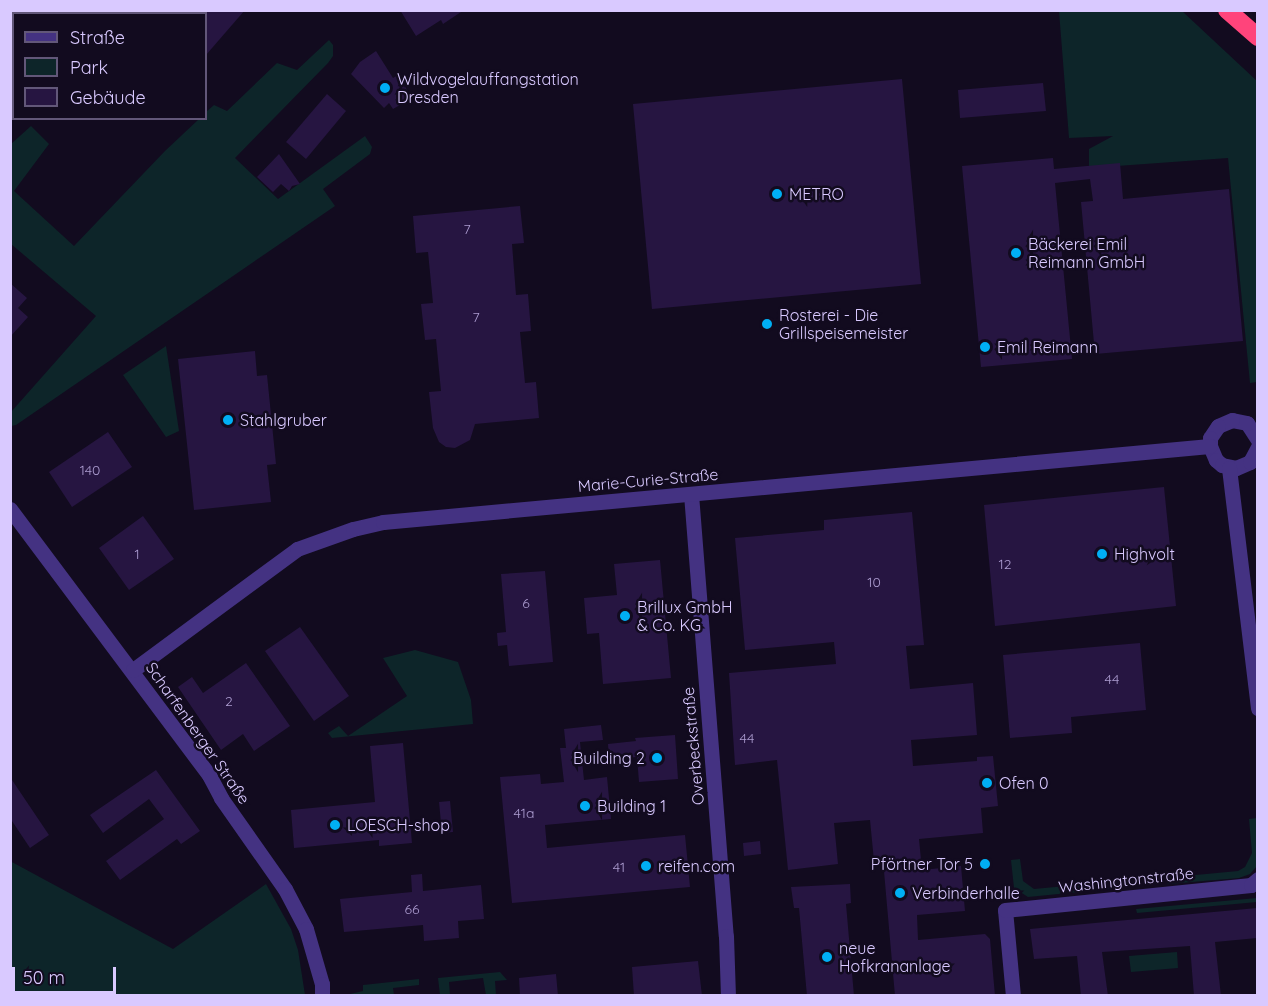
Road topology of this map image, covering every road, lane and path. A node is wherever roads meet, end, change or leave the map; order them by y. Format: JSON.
{"nodes":[{"id":1,"x":1227,"y":10,"type":"edge"},
{"id":2,"x":1257,"y":37,"type":"edge"},
{"id":3,"x":1257,"y":440,"type":"edge"},
{"id":4,"x":1210,"y":446,"type":"junction"},
{"id":5,"x":1257,"y":447,"type":"edge"},
{"id":6,"x":1229,"y":468,"type":"junction"},
{"id":7,"x":691,"y":494,"type":"junction"},
{"id":8,"x":10,"y":509,"type":"edge"},
{"id":9,"x":133,"y":670,"type":"junction"},
{"id":10,"x":1257,"y":708,"type":"edge"},
{"id":11,"x":1254,"y":882,"type":"edge"},
{"id":12,"x":322,"y":996,"type":"edge"},
{"id":13,"x":728,"y":996,"type":"edge"},
{"id":14,"x":1013,"y":996,"type":"edge"}],
"edges":[{"from":1,"to":2,"type":"highway"},
{"from":3,"to":4,"type":"street"},
{"from":4,"to":6,"type":"street"},
{"from":4,"to":7,"type":"street","name":"Marie-Curie-Straße"},
{"from":5,"to":6,"type":"street"},
{"from":6,"to":10,"type":"street"},
{"from":7,"to":9,"type":"street","name":"Marie-Curie-Straße"},
{"from":7,"to":13,"type":"street","name":"Overbeckstraße"},
{"from":8,"to":9,"type":"street","name":"Scharfenberger Straße"},
{"from":9,"to":12,"type":"street","name":"Scharfenberger Straße"},
{"from":11,"to":14,"type":"street","name":"Washingtonstraße"}]}
